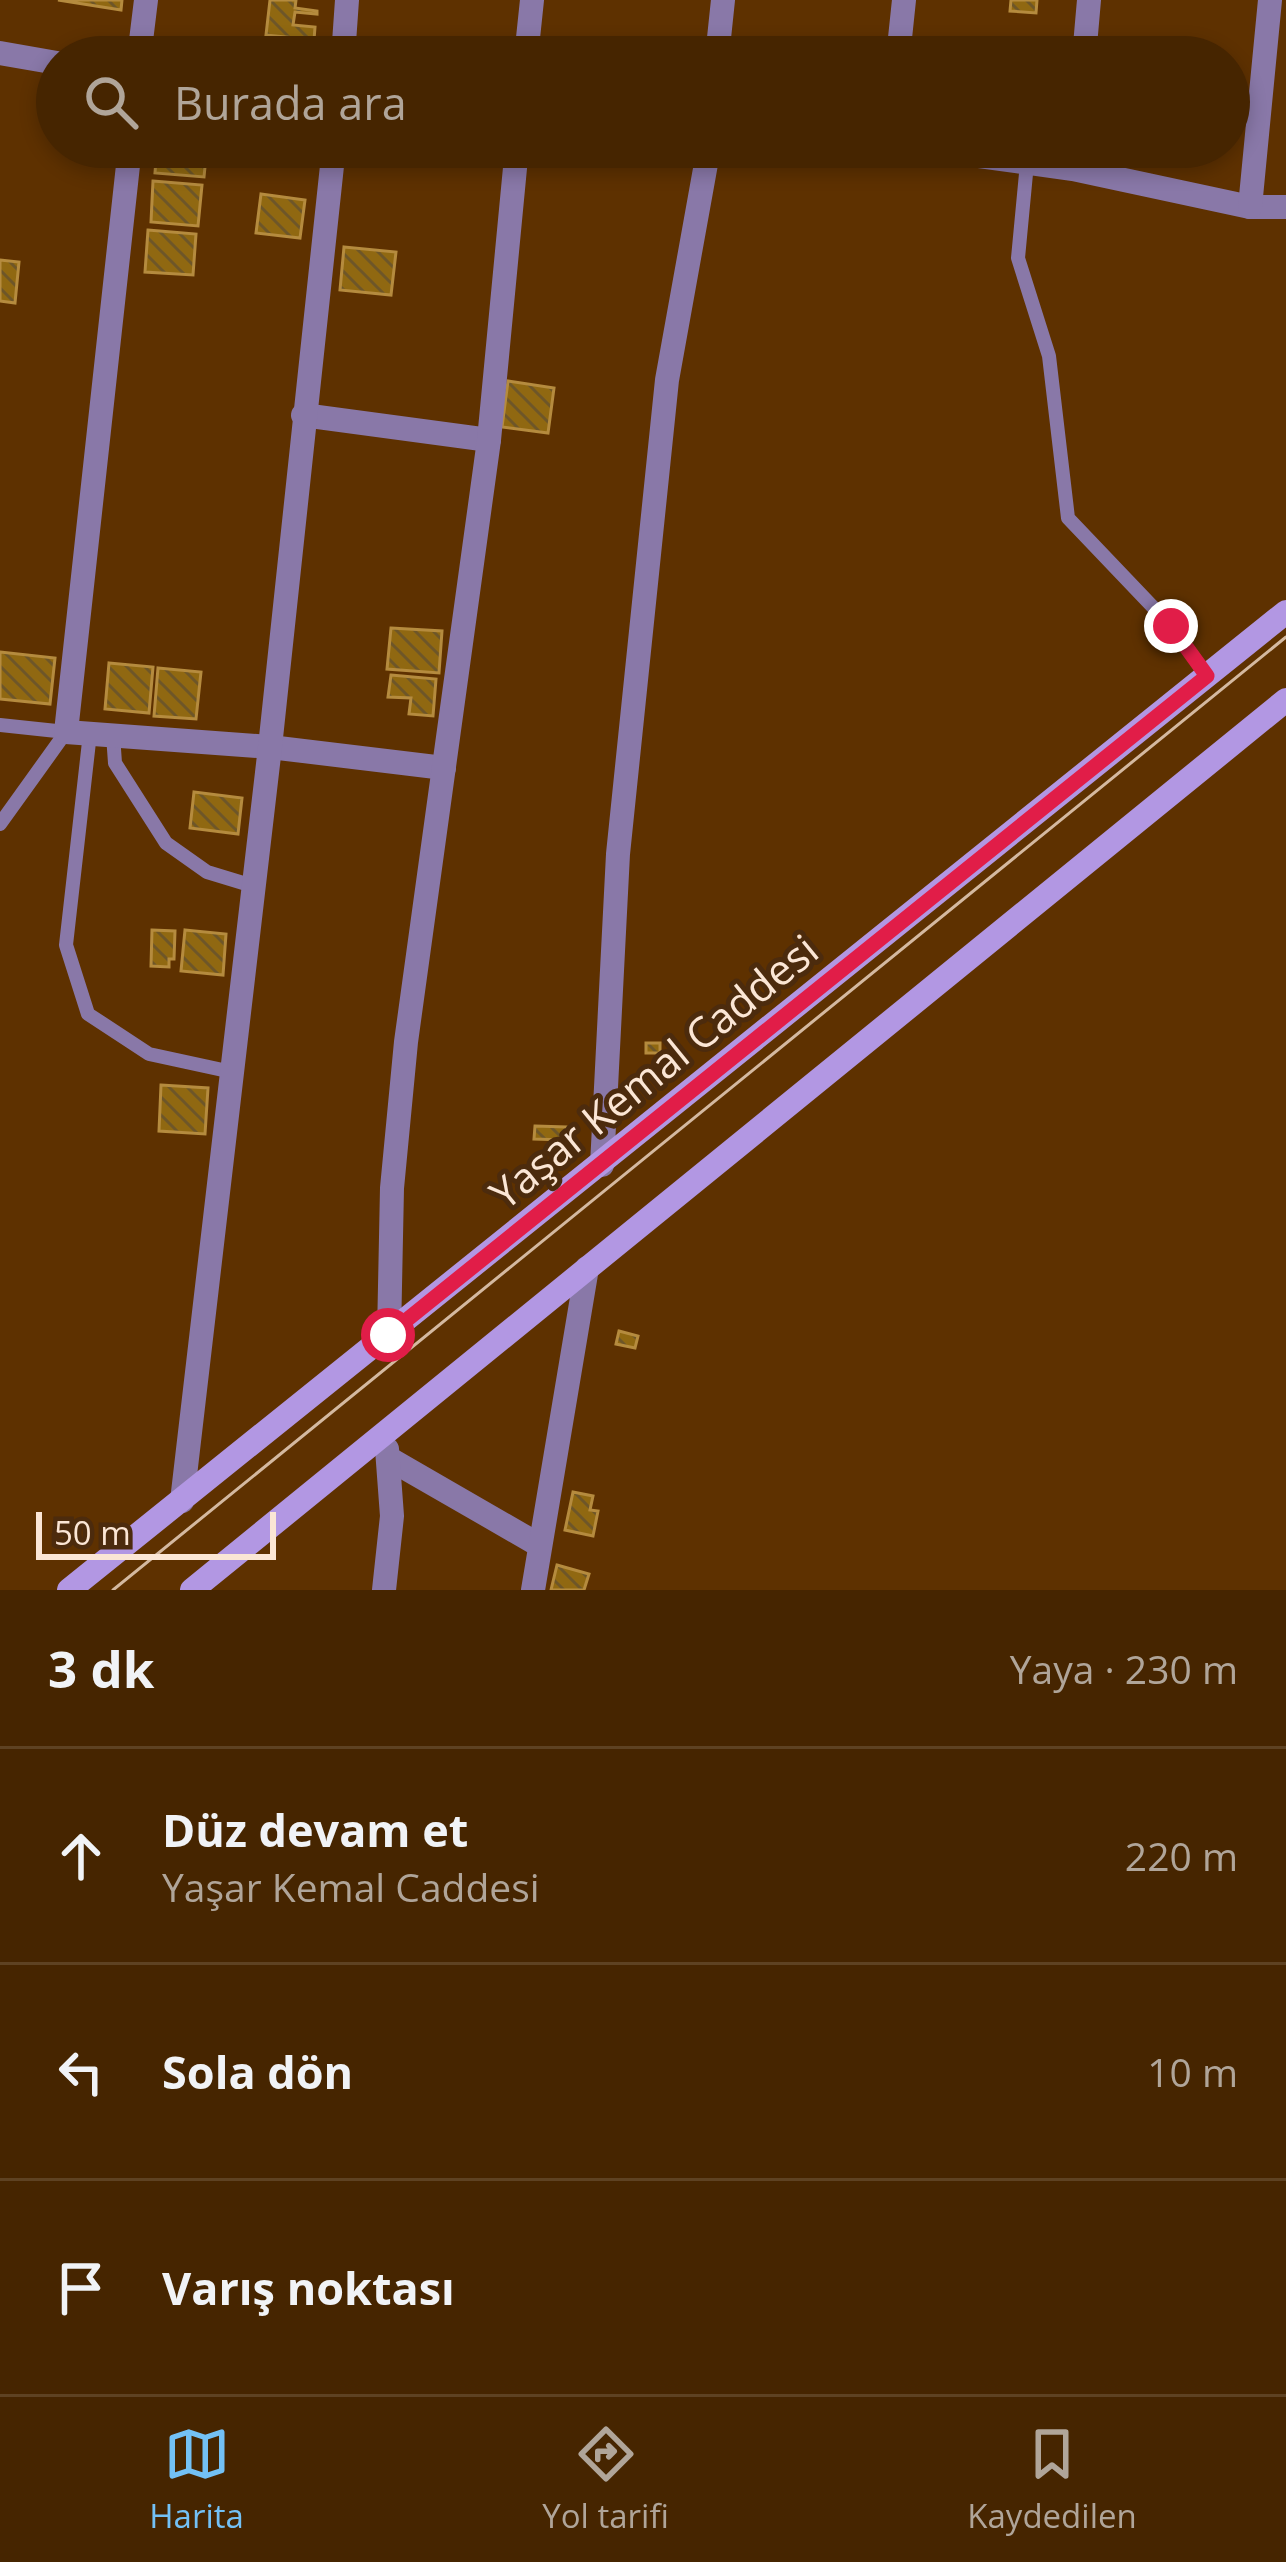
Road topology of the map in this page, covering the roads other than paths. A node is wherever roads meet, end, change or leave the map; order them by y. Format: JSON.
{"nodes":[{"id":1,"x":146,"y":0,"type":"edge"},
{"id":2,"x":347,"y":0,"type":"edge"},
{"id":3,"x":532,"y":0,"type":"edge"},
{"id":4,"x":722,"y":0,"type":"edge"},
{"id":5,"x":904,"y":0,"type":"edge"},
{"id":6,"x":1089,"y":0,"type":"edge"},
{"id":7,"x":1270,"y":0,"type":"edge"},
{"id":8,"x":142,"y":36,"type":"edge"},
{"id":9,"x":344,"y":36,"type":"edge"},
{"id":10,"x":528,"y":36,"type":"edge"},
{"id":11,"x":719,"y":36,"type":"edge"},
{"id":12,"x":900,"y":36,"type":"edge"},
{"id":13,"x":1086,"y":36,"type":"edge"},
{"id":14,"x":0,"y":53,"type":"edge"},
{"id":15,"x":36,"y":59,"type":"edge"},
{"id":16,"x":129,"y":168,"type":"edge"},
{"id":17,"x":332,"y":168,"type":"edge"},
{"id":18,"x":516,"y":168,"type":"edge"},
{"id":19,"x":705,"y":168,"type":"edge"},
{"id":20,"x":1027,"y":168,"type":"edge"},
{"id":21,"x":1109,"y":168,"type":"edge"},
{"id":22,"x":1286,"y":207,"type":"edge"},
{"id":23,"x":1250,"y":208,"type":"junction"},
{"id":24,"x":303,"y":416,"type":"junction"},
{"id":25,"x":489,"y":440,"type":"junction"},
{"id":26,"x":1286,"y":612,"type":"edge"},
{"id":27,"x":1207,"y":676,"type":"junction"},
{"id":28,"x":1286,"y":700,"type":"edge"},
{"id":29,"x":0,"y":725,"type":"edge"},
{"id":30,"x":89,"y":733,"type":"junction"},
{"id":31,"x":270,"y":747,"type":"junction"},
{"id":32,"x":444,"y":768,"type":"junction"},
{"id":33,"x":0,"y":824,"type":"edge"},
{"id":34,"x":254,"y":886,"type":"junction"},
{"id":35,"x":232,"y":1072,"type":"junction"},
{"id":36,"x":602,"y":1165,"type":"junction"},
{"id":37,"x":587,"y":1268,"type":"junction"},
{"id":38,"x":388,"y":1335,"type":"junction"},
{"id":39,"x":387,"y":1446,"type":"junction"},
{"id":40,"x":182,"y":1501,"type":"junction"},
{"id":41,"x":539,"y":1545,"type":"junction"},
{"id":42,"x":69,"y":1590,"type":"edge"},
{"id":43,"x":192,"y":1590,"type":"edge"},
{"id":44,"x":384,"y":1590,"type":"edge"},
{"id":45,"x":533,"y":1590,"type":"edge"}],
"edges":[{"from":1,"to":8,"type":"street"},
{"from":2,"to":9,"type":"street"},
{"from":3,"to":10,"type":"street"},
{"from":4,"to":11,"type":"street"},
{"from":5,"to":12,"type":"street"},
{"from":6,"to":13,"type":"street"},
{"from":7,"to":23,"type":"street"},
{"from":14,"to":15,"type":"street"},
{"from":16,"to":30,"type":"street"},
{"from":17,"to":24,"type":"street"},
{"from":18,"to":25,"type":"street"},
{"from":19,"to":36,"type":"street"},
{"from":20,"to":27,"type":"lane"},
{"from":21,"to":23,"type":"street"},
{"from":22,"to":23,"type":"street"},
{"from":24,"to":25,"type":"street"},
{"from":24,"to":31,"type":"street"},
{"from":25,"to":32,"type":"street"},
{"from":26,"to":27,"type":"main road","name":"Yaşar Kemal Caddesi"},
{"from":27,"to":36,"type":"main road","name":"Yaşar Kemal Caddesi"},
{"from":28,"to":37,"type":"main road"},
{"from":29,"to":30,"type":"lane"},
{"from":30,"to":31,"type":"street"},
{"from":30,"to":33,"type":"lane"},
{"from":30,"to":34,"type":"lane"},
{"from":30,"to":35,"type":"lane"},
{"from":31,"to":32,"type":"street"},
{"from":31,"to":34,"type":"street"},
{"from":32,"to":38,"type":"street"},
{"from":34,"to":35,"type":"street"},
{"from":35,"to":40,"type":"street"},
{"from":36,"to":38,"type":"main road","name":"Yaşar Kemal Caddesi"},
{"from":37,"to":39,"type":"main road"},
{"from":37,"to":41,"type":"street"},
{"from":38,"to":40,"type":"main road","name":"Yaşar Kemal Caddesi"},
{"from":39,"to":41,"type":"street"},
{"from":39,"to":43,"type":"main road"},
{"from":39,"to":44,"type":"street"},
{"from":40,"to":42,"type":"main road","name":"Yaşar Kemal Caddesi"},
{"from":41,"to":45,"type":"street"}]}
